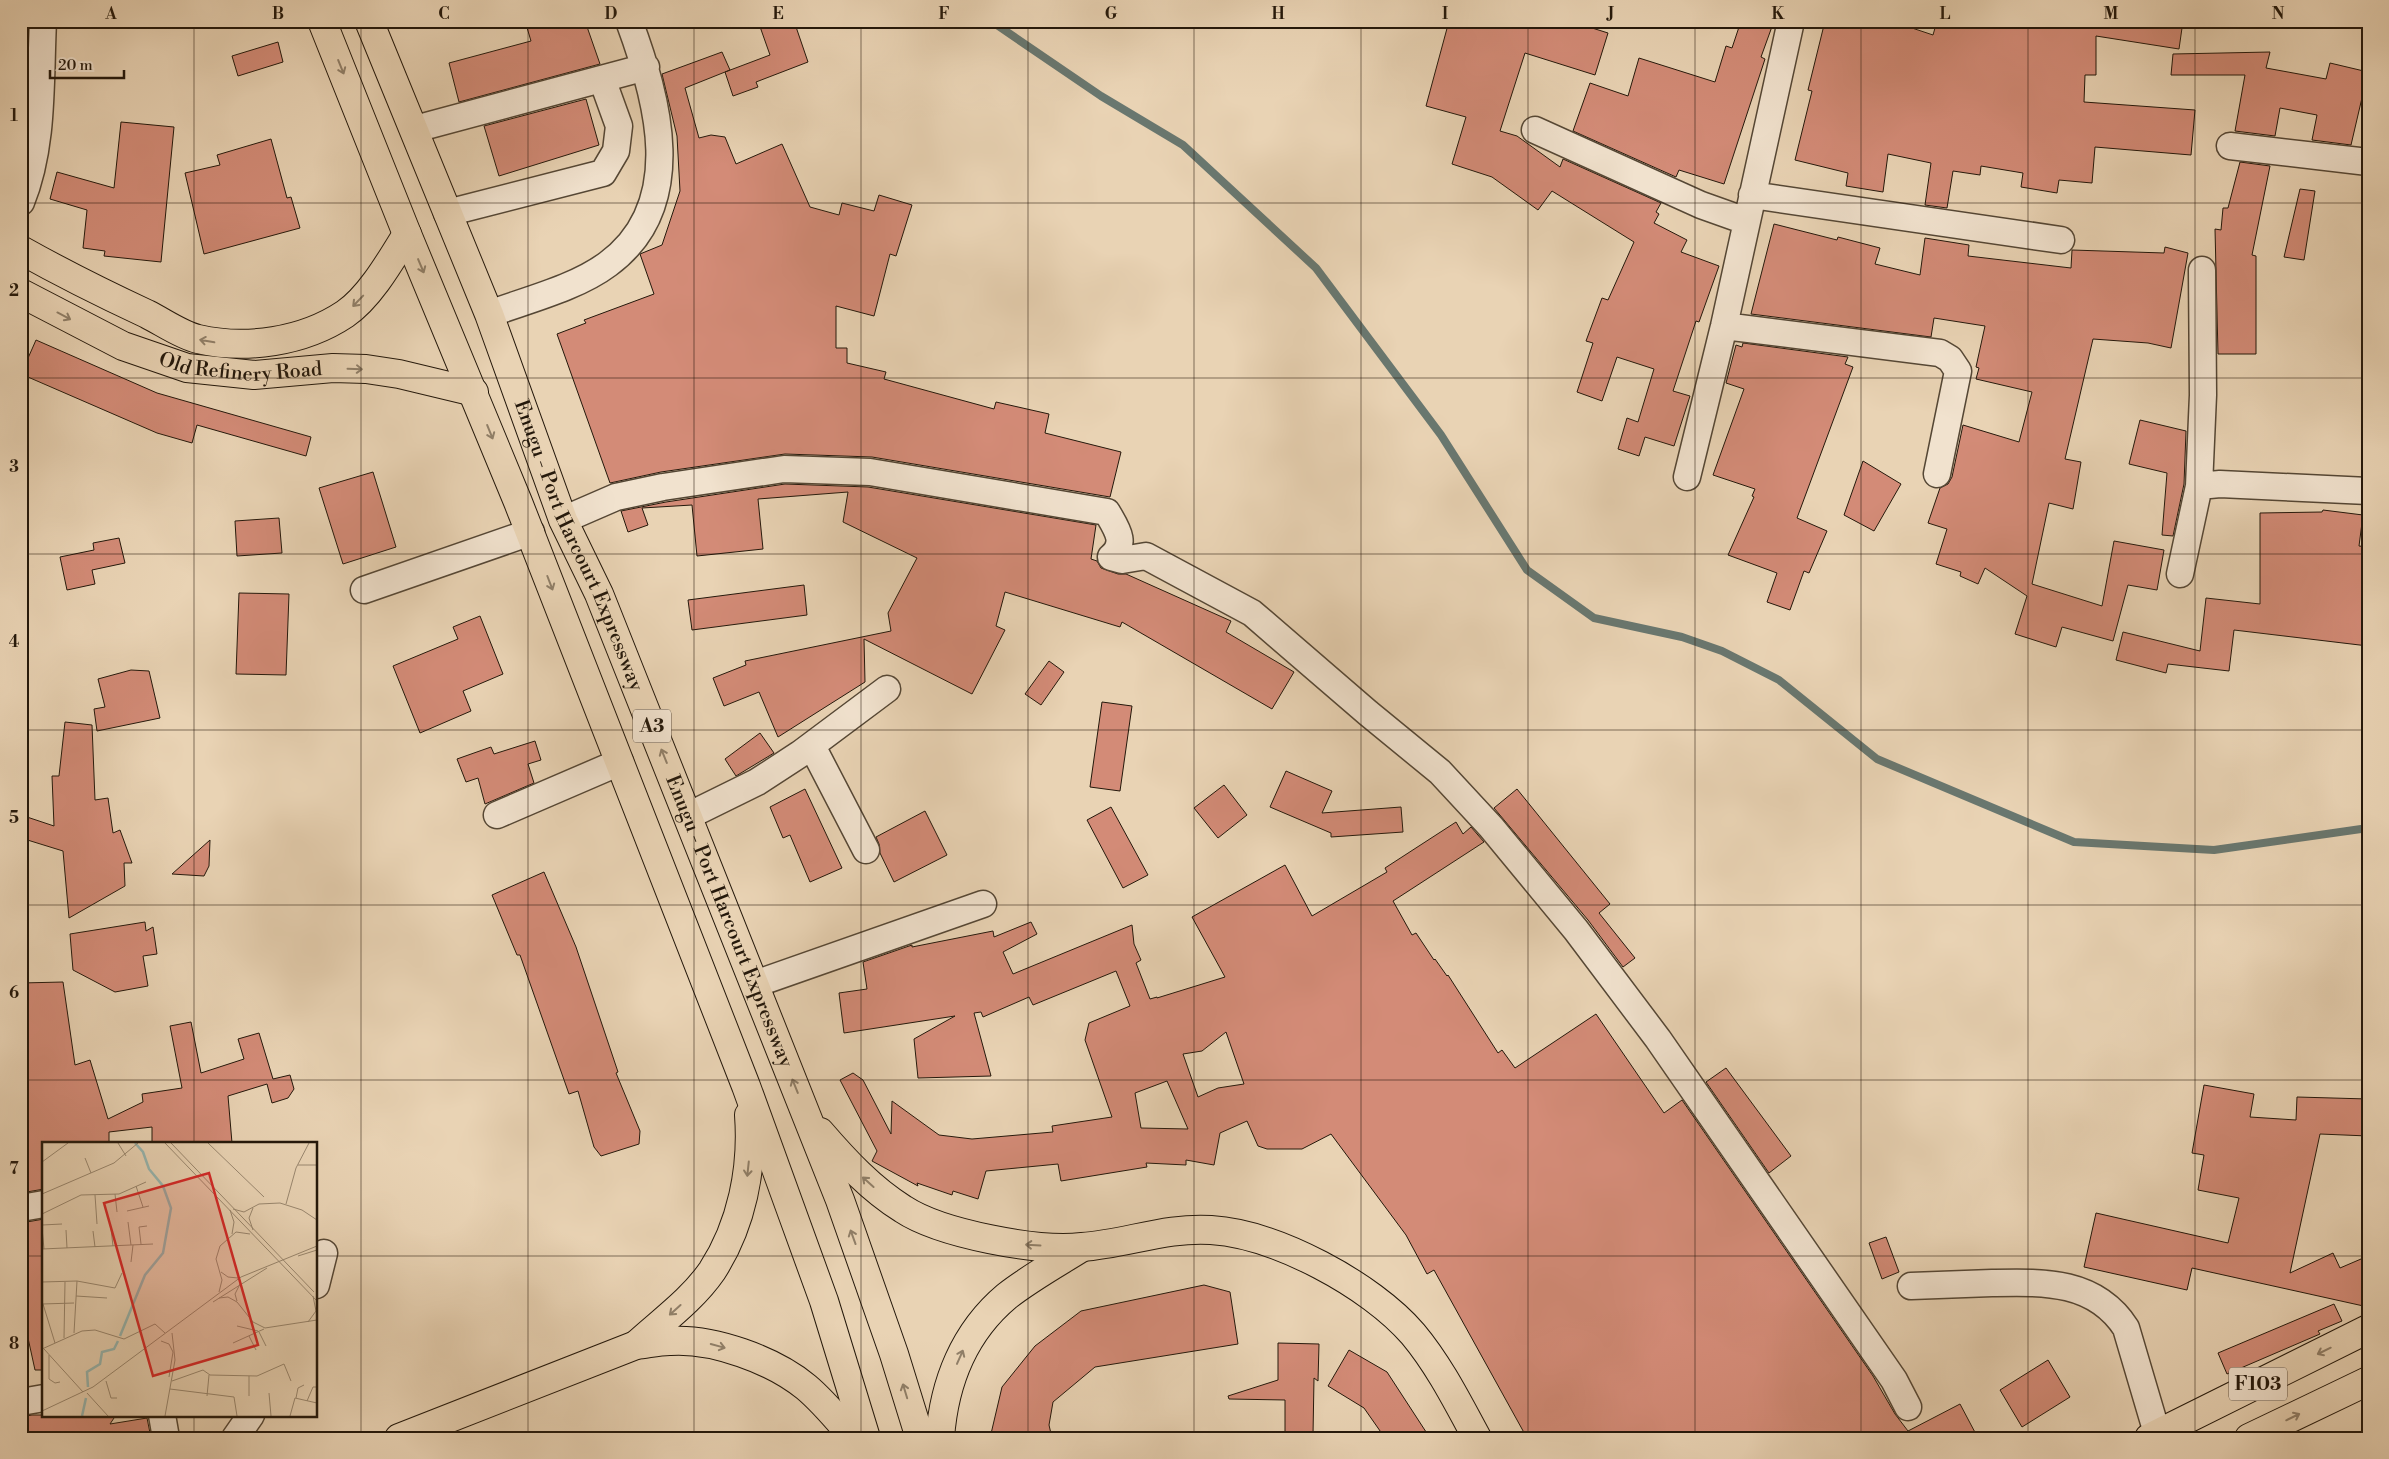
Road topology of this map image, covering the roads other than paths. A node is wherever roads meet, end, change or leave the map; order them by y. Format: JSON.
{"nodes":[{"id":1,"x":43,"y":21,"type":"edge"},
{"id":2,"x":322,"y":21,"type":"edge"},
{"id":3,"x":629,"y":21,"type":"edge"},
{"id":4,"x":1791,"y":21,"type":"edge"},
{"id":5,"x":376,"y":23,"type":"edge"},
{"id":6,"x":646,"y":67,"type":"junction"},
{"id":7,"x":602,"y":79,"type":"junction"},
{"id":8,"x":415,"y":129,"type":"junction"},
{"id":9,"x":1535,"y":130,"type":"dead end"},
{"id":10,"x":2230,"y":146,"type":"dead end"},
{"id":11,"x":2368,"y":162,"type":"edge"},
{"id":12,"x":1752,"y":195,"type":"junction"},
{"id":13,"x":21,"y":202,"type":"edge"},
{"id":14,"x":447,"y":212,"type":"junction"},
{"id":15,"x":1746,"y":221,"type":"junction"},
{"id":16,"x":407,"y":234,"type":"junction"},
{"id":17,"x":2061,"y":240,"type":"dead end"},
{"id":18,"x":21,"y":250,"type":"edge"},
{"id":19,"x":2202,"y":270,"type":"dead end"},
{"id":20,"x":21,"y":293,"type":"edge"},
{"id":21,"x":489,"y":314,"type":"junction"},
{"id":22,"x":1724,"y":326,"type":"junction"},
{"id":23,"x":474,"y":392,"type":"junction"},
{"id":24,"x":1937,"y":474,"type":"dead end"},
{"id":25,"x":1687,"y":477,"type":"dead end"},
{"id":26,"x":2199,"y":486,"type":"junction"},
{"id":27,"x":2368,"y":491,"type":"edge"},
{"id":28,"x":563,"y":520,"type":"junction"},
{"id":29,"x":531,"y":532,"type":"junction"},
{"id":30,"x":2180,"y":574,"type":"dead end"},
{"id":31,"x":364,"y":590,"type":"dead end"},
{"id":32,"x":887,"y":689,"type":"dead end"},
{"id":33,"x":812,"y":746,"type":"junction"},
{"id":34,"x":620,"y":762,"type":"junction"},
{"id":35,"x":497,"y":815,"type":"dead end"},
{"id":36,"x":688,"y":816,"type":"junction"},
{"id":37,"x":866,"y":850,"type":"dead end"},
{"id":38,"x":983,"y":904,"type":"dead end"},
{"id":39,"x":755,"y":984,"type":"junction"},
{"id":40,"x":746,"y":1086,"type":"junction"},
{"id":41,"x":808,"y":1118,"type":"junction"},
{"id":42,"x":42,"y":1204,"type":"edge"},
{"id":43,"x":21,"y":1208,"type":"edge"},
{"id":44,"x":1081,"y":1248,"type":"junction"},
{"id":45,"x":324,"y":1253,"type":"dead end"},
{"id":46,"x":318,"y":1277,"type":"edge"},
{"id":47,"x":1911,"y":1286,"type":"dead end"},
{"id":48,"x":2368,"y":1329,"type":"edge"},
{"id":49,"x":636,"y":1345,"type":"junction"},
{"id":50,"x":2368,"y":1381,"type":"edge"},
{"id":51,"x":42,"y":1398,"type":"edge"},
{"id":52,"x":21,"y":1402,"type":"edge"},
{"id":53,"x":1908,"y":1407,"type":"dead end"},
{"id":54,"x":162,"y":1416,"type":"edge"},
{"id":55,"x":250,"y":1416,"type":"edge"},
{"id":56,"x":2153,"y":1436,"type":"edge"},
{"id":57,"x":166,"y":1438,"type":"edge"},
{"id":58,"x":235,"y":1438,"type":"edge"},
{"id":59,"x":399,"y":1438,"type":"edge"},
{"id":60,"x":854,"y":1438,"type":"edge"},
{"id":61,"x":866,"y":1438,"type":"edge"},
{"id":62,"x":920,"y":1438,"type":"edge"},
{"id":63,"x":940,"y":1438,"type":"edge"},
{"id":64,"x":1477,"y":1438,"type":"edge"},
{"id":65,"x":2249,"y":1438,"type":"edge"}],
"edges":[{"from":1,"to":13,"type":"street"},
{"from":2,"to":16,"type":"main road","name":"Enugu - Port Harcourt Expressway","number":"A3","one_way":true},
{"from":3,"to":6,"type":"street"},
{"from":4,"to":12,"type":"street"},
{"from":5,"to":8,"type":"main road","name":"Enugu - Port Harcourt Expressway","number":"A3"},
{"from":6,"to":7,"type":"street"},
{"from":6,"to":21,"type":"street"},
{"from":7,"to":8,"type":"street"},
{"from":7,"to":14,"type":"street"},
{"from":8,"to":14,"type":"main road","name":"Enugu - Port Harcourt Expressway","number":"A3"},
{"from":9,"to":15,"type":"street"},
{"from":10,"to":11,"type":"street"},
{"from":12,"to":15,"type":"street"},
{"from":12,"to":17,"type":"street"},
{"from":14,"to":21,"type":"main road","name":"Enugu - Port Harcourt Expressway","number":"A3"},
{"from":15,"to":22,"type":"street"},
{"from":16,"to":18,"type":"main road","name":"Old Refinery Road","one_way":true},
{"from":16,"to":23,"type":"main road","name":"Enugu - Port Harcourt Expressway","number":"A3","one_way":true},
{"from":19,"to":26,"type":"street"},
{"from":20,"to":23,"type":"main road","name":"Old Refinery Road","one_way":true},
{"from":21,"to":28,"type":"main road","name":"Enugu - Port Harcourt Expressway","number":"A3"},
{"from":22,"to":24,"type":"street"},
{"from":22,"to":25,"type":"street"},
{"from":23,"to":29,"type":"main road","name":"Enugu - Port Harcourt Expressway","number":"A3","one_way":true},
{"from":26,"to":27,"type":"street"},
{"from":26,"to":30,"type":"street"},
{"from":36,"to":28,"type":"main road","name":"Enugu - Port Harcourt Expressway","number":"A3","one_way":true},
{"from":28,"to":53,"type":"street"},
{"from":29,"to":31,"type":"street"},
{"from":29,"to":34,"type":"main road","name":"Enugu - Port Harcourt Expressway","number":"A3","one_way":true},
{"from":32,"to":33,"type":"street"},
{"from":33,"to":36,"type":"street"},
{"from":33,"to":37,"type":"street"},
{"from":34,"to":35,"type":"street"},
{"from":34,"to":40,"type":"main road","name":"Enugu - Port Harcourt Expressway","number":"A3"},
{"from":36,"to":39,"type":"main road","name":"Enugu - Port Harcourt Expressway","number":"A3"},
{"from":38,"to":39,"type":"street"},
{"from":41,"to":39,"type":"main road","name":"Enugu - Port Harcourt Expressway","number":"A3","one_way":true},
{"from":40,"to":49,"type":"main road","one_way":true},
{"from":40,"to":61,"type":"main road","name":"Enugu - Port Harcourt Expressway","number":"A3"},
{"from":44,"to":41,"type":"main road","one_way":true},
{"from":62,"to":41,"type":"main road","name":"Enugu - Port Harcourt Expressway","number":"A3","one_way":true},
{"from":42,"to":43,"type":"street"},
{"from":63,"to":44,"type":"main road","one_way":true},
{"from":44,"to":64,"type":"main road"},
{"from":45,"to":46,"type":"street"},
{"from":47,"to":56,"type":"street"},
{"from":48,"to":56,"type":"main road","number":"F103","one_way":true},
{"from":49,"to":59,"type":"main road"},
{"from":49,"to":60,"type":"main road","one_way":true},
{"from":65,"to":50,"type":"main road","number":"F103","one_way":true},
{"from":51,"to":52,"type":"street"},
{"from":54,"to":57,"type":"street"},
{"from":55,"to":58,"type":"street"}]}
